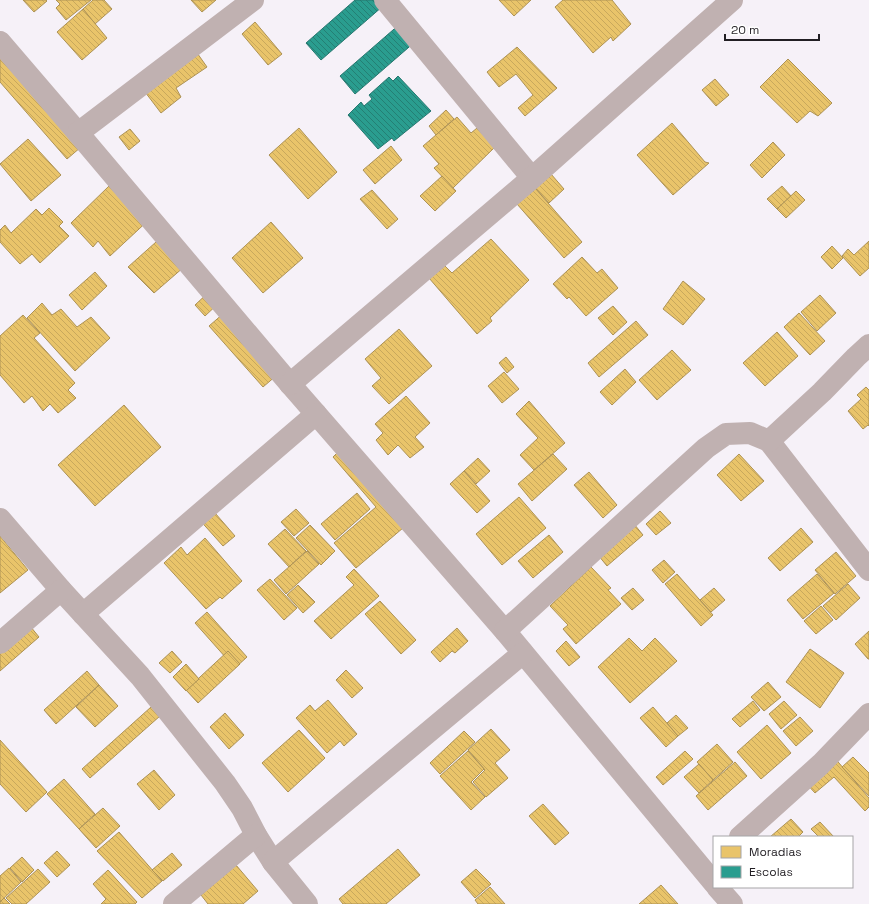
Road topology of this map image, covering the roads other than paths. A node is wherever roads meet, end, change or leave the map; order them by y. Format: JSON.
{"nodes":[{"id":1,"x":253,"y":0,"type":"edge"},
{"id":2,"x":385,"y":0,"type":"edge"},
{"id":3,"x":732,"y":0,"type":"edge"},
{"id":4,"x":0,"y":42,"type":"edge"},
{"id":5,"x":78,"y":133,"type":"junction"},
{"id":6,"x":532,"y":178,"type":"junction"},
{"id":7,"x":869,"y":345,"type":"edge"},
{"id":8,"x":290,"y":384,"type":"junction"},
{"id":9,"x":316,"y":414,"type":"junction"},
{"id":10,"x":769,"y":441,"type":"junction"},
{"id":11,"x":0,"y":519,"type":"edge"},
{"id":12,"x":869,"y":570,"type":"edge"},
{"id":13,"x":61,"y":590,"type":"junction"},
{"id":14,"x":83,"y":614,"type":"junction"},
{"id":15,"x":505,"y":631,"type":"junction"},
{"id":16,"x":0,"y":643,"type":"edge"},
{"id":17,"x":523,"y":653,"type":"junction"},
{"id":18,"x":869,"y":714,"type":"edge"},
{"id":19,"x":256,"y":835,"type":"junction"},
{"id":20,"x":741,"y":836,"type":"edge"},
{"id":21,"x":273,"y":862,"type":"junction"},
{"id":22,"x":712,"y":876,"type":"edge"},
{"id":23,"x":721,"y":888,"type":"edge"},
{"id":24,"x":174,"y":904,"type":"edge"},
{"id":25,"x":307,"y":904,"type":"edge"},
{"id":26,"x":732,"y":904,"type":"edge"}],
"edges":[{"from":1,"to":5,"type":"street"},
{"from":2,"to":6,"type":"street"},
{"from":3,"to":6,"type":"street"},
{"from":4,"to":5,"type":"street"},
{"from":5,"to":8,"type":"street"},
{"from":6,"to":8,"type":"street"},
{"from":7,"to":10,"type":"street"},
{"from":8,"to":9,"type":"street"},
{"from":9,"to":14,"type":"street"},
{"from":9,"to":15,"type":"street"},
{"from":10,"to":12,"type":"street"},
{"from":10,"to":15,"type":"street"},
{"from":11,"to":13,"type":"street"},
{"from":13,"to":14,"type":"street"},
{"from":13,"to":16,"type":"street"},
{"from":14,"to":19,"type":"street"},
{"from":15,"to":17,"type":"street"},
{"from":17,"to":21,"type":"street"},
{"from":17,"to":22,"type":"street"},
{"from":18,"to":20,"type":"street"},
{"from":19,"to":21,"type":"street"},
{"from":19,"to":24,"type":"street"},
{"from":21,"to":25,"type":"street"},
{"from":23,"to":26,"type":"street"}]}
